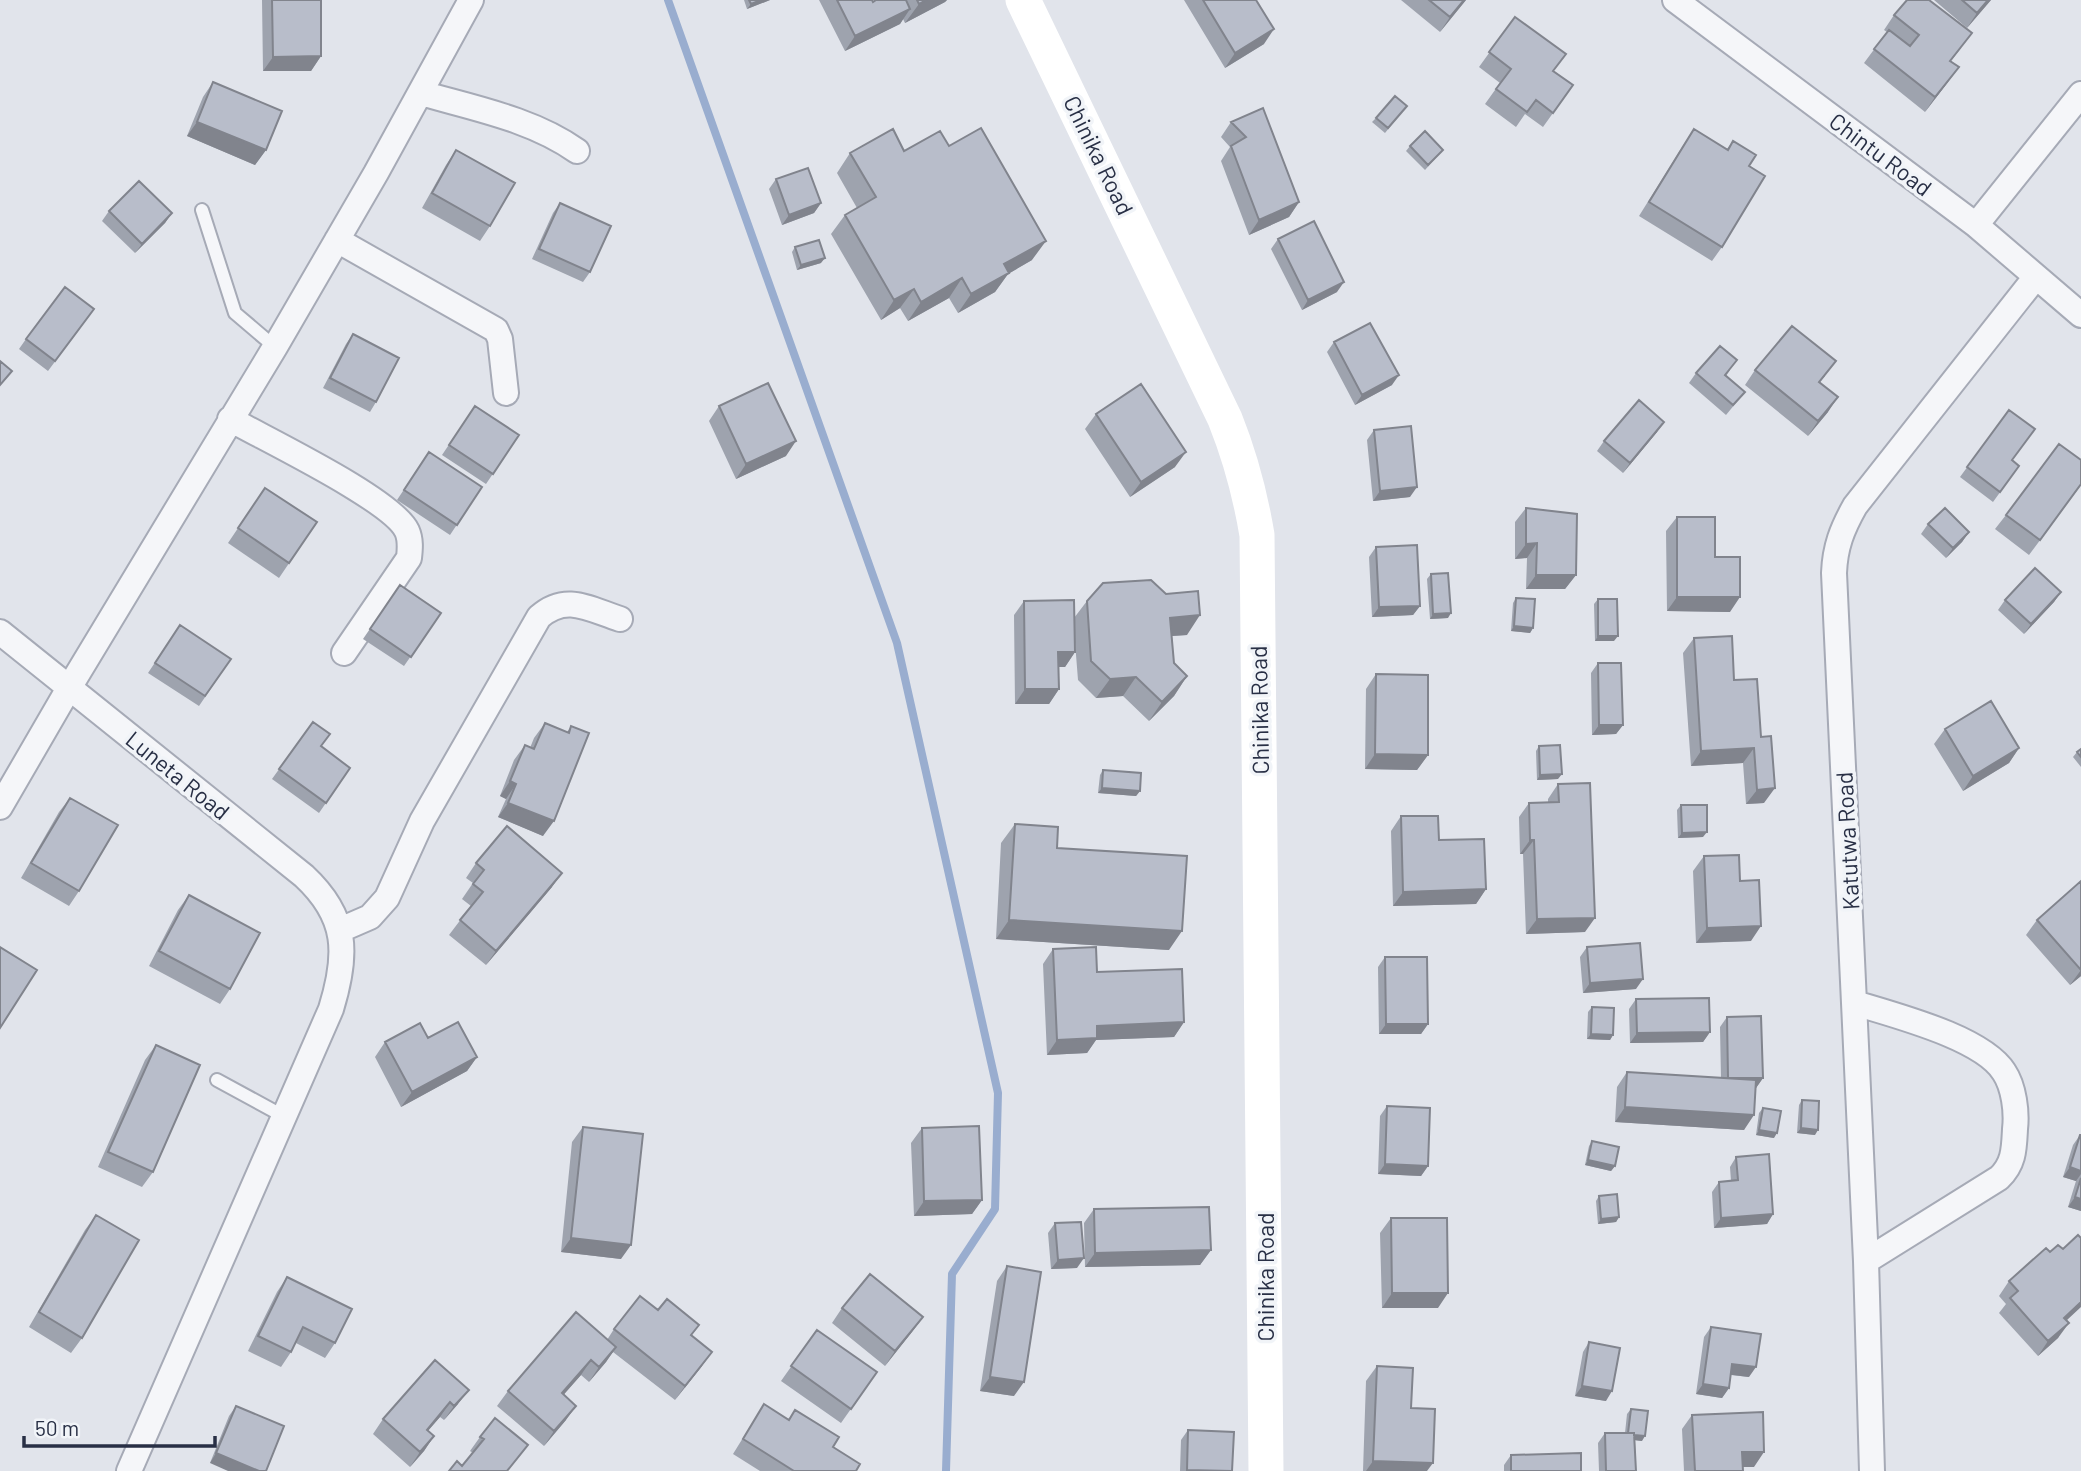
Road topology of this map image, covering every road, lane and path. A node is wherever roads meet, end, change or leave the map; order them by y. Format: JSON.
{"nodes":[{"id":1,"x":471,"y":0,"type":"edge"},
{"id":2,"x":1023,"y":0,"type":"edge"},
{"id":3,"x":1675,"y":0,"type":"edge"},
{"id":4,"x":421,"y":93,"type":"junction"},
{"id":5,"x":2081,"y":94,"type":"edge"},
{"id":6,"x":577,"y":151,"type":"dead end"},
{"id":7,"x":202,"y":210,"type":"dead end"},
{"id":8,"x":1976,"y":225,"type":"junction"},
{"id":9,"x":337,"y":240,"type":"junction"},
{"id":10,"x":2035,"y":278,"type":"junction"},
{"id":11,"x":2081,"y":315,"type":"edge"},
{"id":12,"x":275,"y":347,"type":"junction"},
{"id":13,"x":506,"y":393,"type":"dead end"},
{"id":14,"x":230,"y":419,"type":"junction"},
{"id":15,"x":620,"y":619,"type":"dead end"},
{"id":16,"x":0,"y":632,"type":"edge"},
{"id":17,"x":344,"y":653,"type":"dead end"},
{"id":18,"x":69,"y":688,"type":"junction"},
{"id":19,"x":0,"y":807,"type":"edge"},
{"id":20,"x":340,"y":930,"type":"junction"},
{"id":21,"x":1854,"y":1003,"type":"junction"},
{"id":22,"x":217,"y":1080,"type":"dead end"},
{"id":23,"x":285,"y":1117,"type":"junction"},
{"id":24,"x":1866,"y":1261,"type":"junction"},
{"id":25,"x":129,"y":1471,"type":"edge"},
{"id":26,"x":1266,"y":1471,"type":"edge"},
{"id":27,"x":1872,"y":1471,"type":"edge"}],
"edges":[{"from":1,"to":4,"type":"street"},
{"from":2,"to":26,"type":"main road","name":"Chinika Road"},
{"from":3,"to":8,"type":"street","name":"Chintu Road"},
{"from":4,"to":6,"type":"street"},
{"from":4,"to":9,"type":"street"},
{"from":5,"to":8,"type":"street"},
{"from":7,"to":12,"type":"lane"},
{"from":8,"to":10,"type":"street","name":"Chintu Road"},
{"from":9,"to":12,"type":"street"},
{"from":9,"to":13,"type":"street"},
{"from":10,"to":11,"type":"street","name":"Chintu Road"},
{"from":10,"to":21,"type":"street","name":"Katutwa Road"},
{"from":12,"to":14,"type":"street"},
{"from":14,"to":17,"type":"street"},
{"from":14,"to":18,"type":"street"},
{"from":15,"to":20,"type":"street"},
{"from":16,"to":18,"type":"street","name":"Luneta Road"},
{"from":18,"to":19,"type":"street"},
{"from":18,"to":20,"type":"street","name":"Luneta Road"},
{"from":20,"to":23,"type":"street"},
{"from":21,"to":24,"type":"street","name":"Katutwa Road"},
{"from":21,"to":24,"type":"street"},
{"from":22,"to":23,"type":"lane"},
{"from":23,"to":25,"type":"street"},
{"from":24,"to":27,"type":"street","name":"Katutwa Road"}]}
